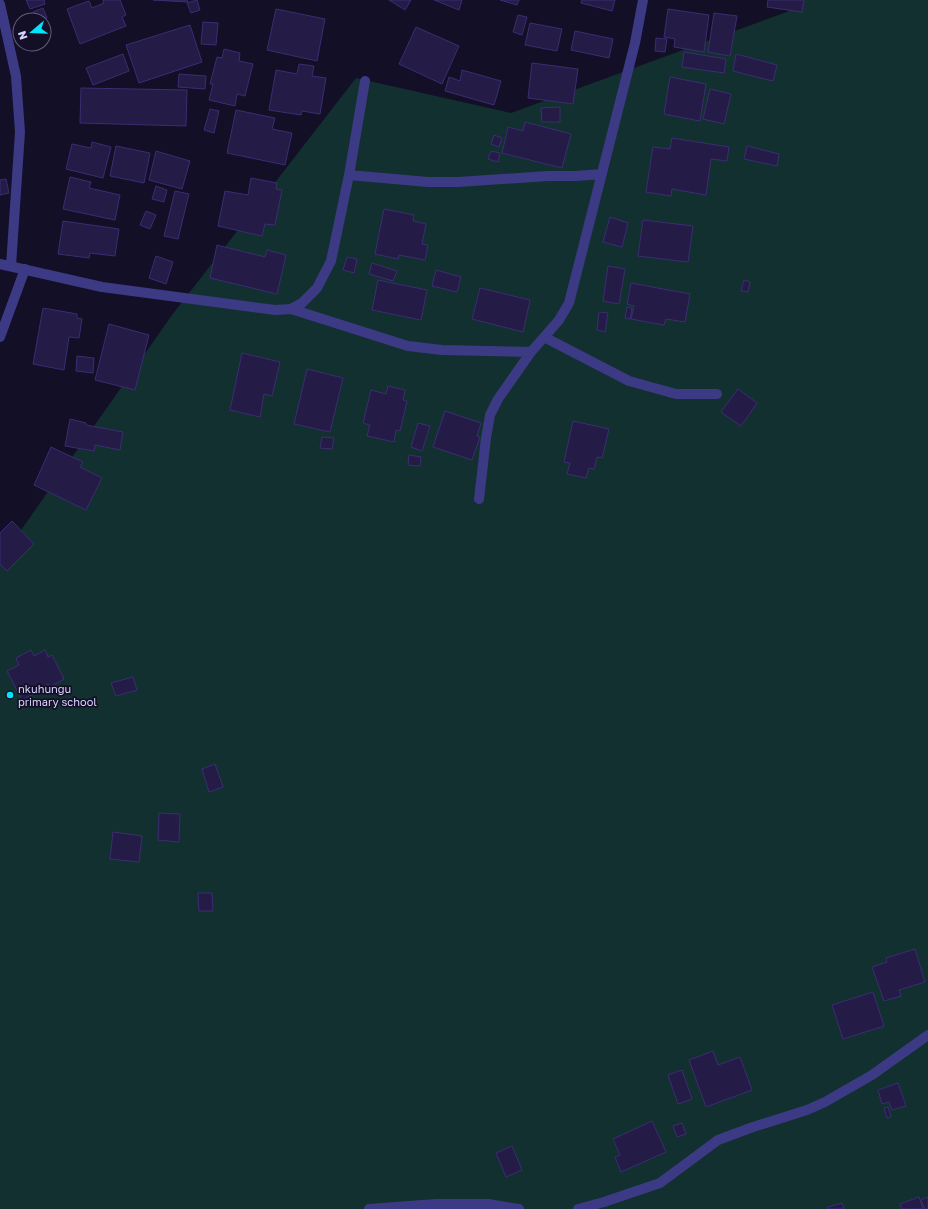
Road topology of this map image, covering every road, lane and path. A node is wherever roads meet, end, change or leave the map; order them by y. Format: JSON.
{"nodes":[{"id":1,"x":644,"y":0,"type":"edge"},
{"id":2,"x":0,"y":4,"type":"edge"},
{"id":3,"x":365,"y":81,"type":"dead end"},
{"id":4,"x":602,"y":174,"type":"junction"},
{"id":5,"x":349,"y":175,"type":"junction"},
{"id":6,"x":0,"y":264,"type":"edge"},
{"id":7,"x":12,"y":266,"type":"junction"},
{"id":8,"x":25,"y":269,"type":"junction"},
{"id":9,"x":291,"y":309,"type":"junction"},
{"id":10,"x":544,"y":337,"type":"junction"},
{"id":11,"x":0,"y":338,"type":"edge"},
{"id":12,"x":531,"y":352,"type":"junction"},
{"id":13,"x":717,"y":394,"type":"dead end"},
{"id":14,"x":479,"y":499,"type":"dead end"},
{"id":15,"x":928,"y":1035,"type":"edge"},
{"id":16,"x":369,"y":1209,"type":"edge"},
{"id":17,"x":519,"y":1209,"type":"edge"},
{"id":18,"x":578,"y":1209,"type":"edge"}],
"edges":[{"from":1,"to":4,"type":"street"},
{"from":2,"to":7,"type":"street"},
{"from":3,"to":5,"type":"street"},
{"from":4,"to":5,"type":"street"},
{"from":4,"to":10,"type":"street"},
{"from":5,"to":9,"type":"street"},
{"from":6,"to":7,"type":"street"},
{"from":7,"to":8,"type":"street"},
{"from":8,"to":9,"type":"street"},
{"from":8,"to":11,"type":"street"},
{"from":9,"to":12,"type":"street"},
{"from":10,"to":12,"type":"street"},
{"from":10,"to":13,"type":"street"},
{"from":12,"to":14,"type":"street"},
{"from":15,"to":18,"type":"street"},
{"from":16,"to":17,"type":"street"}]}
